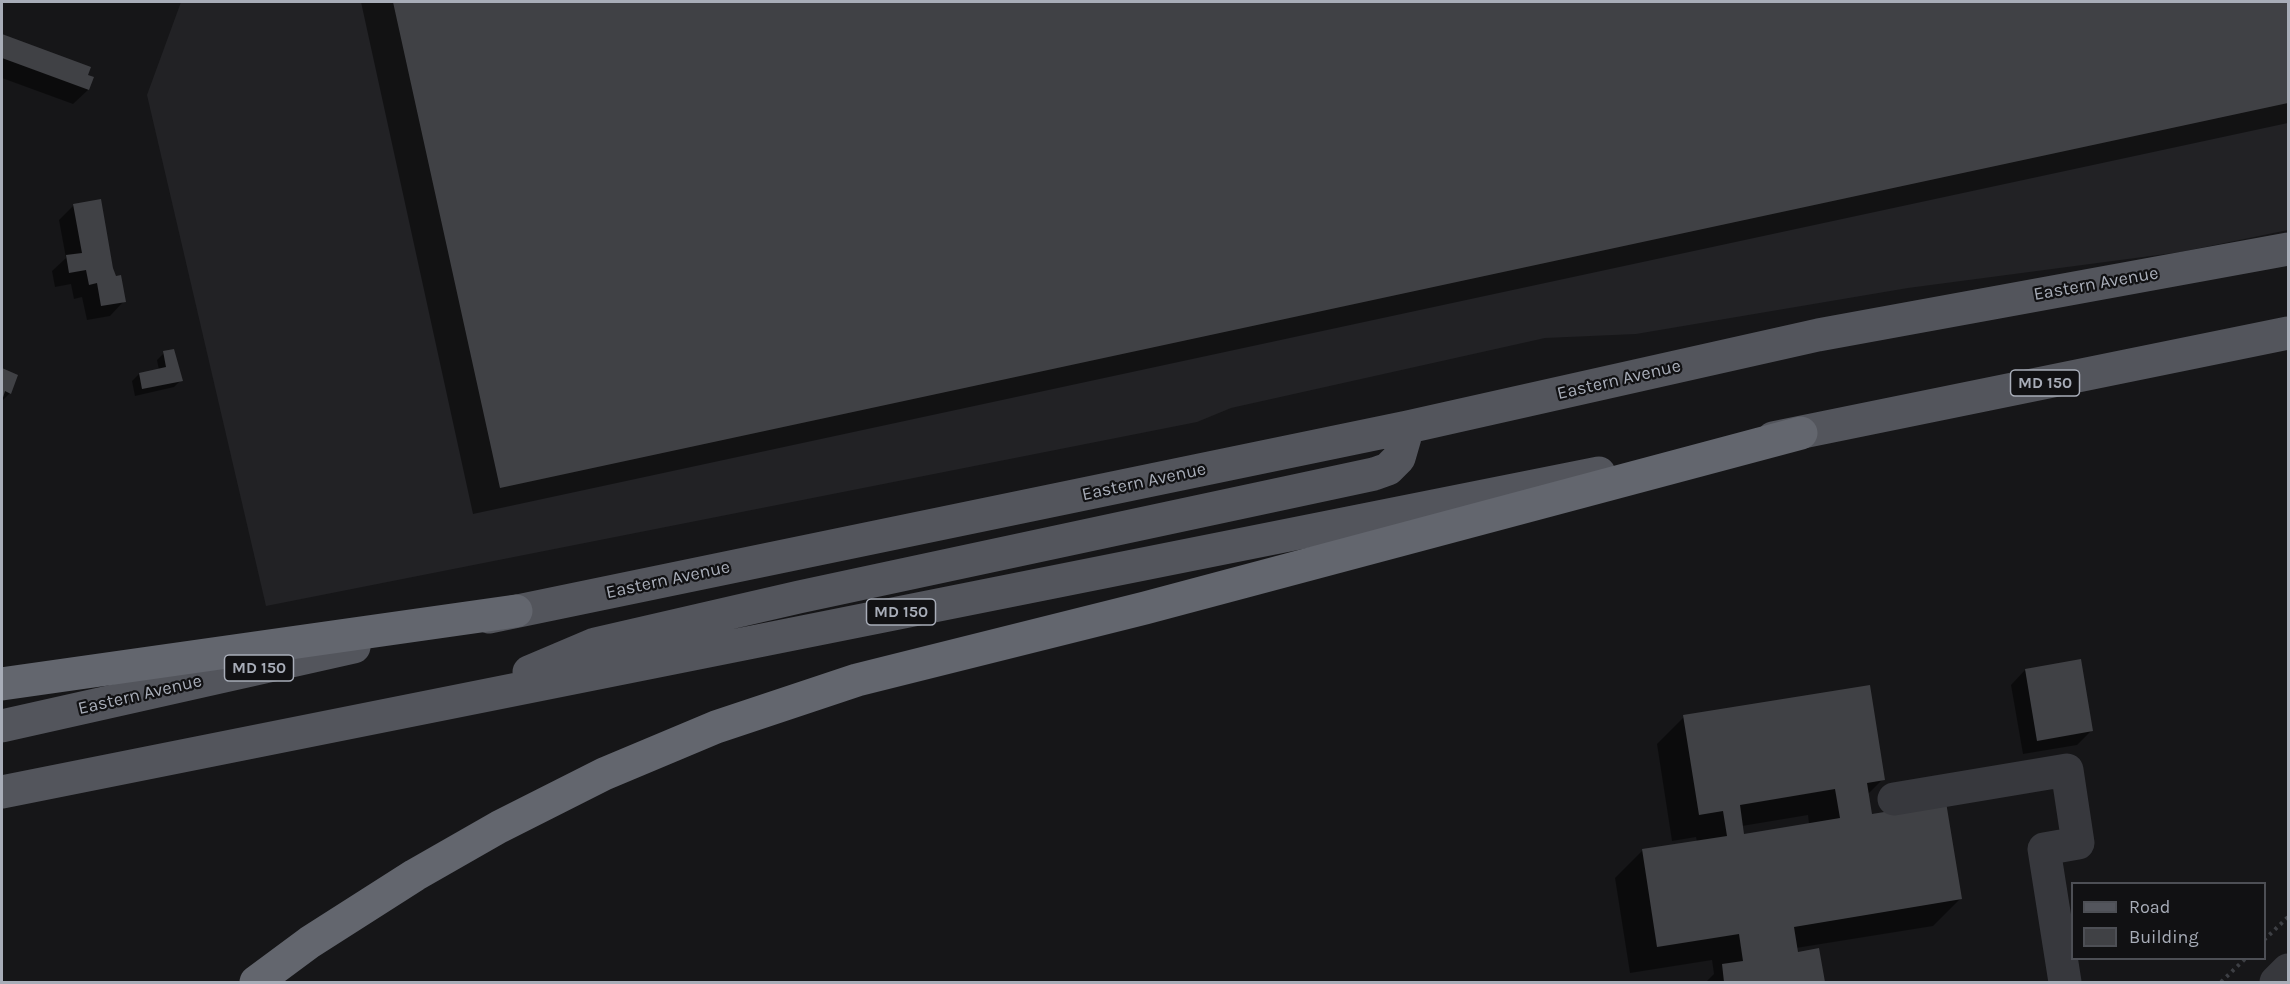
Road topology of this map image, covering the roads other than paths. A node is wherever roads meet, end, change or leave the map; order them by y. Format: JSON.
{"nodes":[{"id":1,"x":2289,"y":249,"type":"edge"},
{"id":2,"x":2289,"y":333,"type":"edge"},
{"id":3,"x":1407,"y":428,"type":"junction"},
{"id":4,"x":1801,"y":433,"type":"junction"},
{"id":5,"x":516,"y":611,"type":"junction"},
{"id":6,"x":2,"y":684,"type":"edge"},
{"id":7,"x":482,"y":695,"type":"junction"},
{"id":8,"x":2,"y":726,"type":"edge"},
{"id":9,"x":2,"y":792,"type":"edge"},
{"id":10,"x":1894,"y":799,"type":"dead end"},
{"id":11,"x":2289,"y":970,"type":"edge"},
{"id":12,"x":256,"y":982,"type":"edge"},
{"id":13,"x":2065,"y":982,"type":"edge"},
{"id":14,"x":2276,"y":982,"type":"edge"}],
"edges":[{"from":1,"to":3,"type":"main road","name":"Eastern Avenue","number":"MD 150"},
{"from":2,"to":4,"type":"main road","number":"MD 150"},
{"from":3,"to":5,"type":"main road","name":"Eastern Avenue","number":"MD 150"},
{"from":3,"to":7,"type":"main road"},
{"from":4,"to":7,"type":"main road","number":"MD 150"},
{"from":4,"to":12,"type":"highway"},
{"from":5,"to":6,"type":"highway"},
{"from":5,"to":8,"type":"main road","name":"Eastern Avenue","number":"MD 150"},
{"from":7,"to":9,"type":"main road","number":"MD 150"},
{"from":10,"to":13,"type":"street"},
{"from":11,"to":14,"type":"street"}]}
